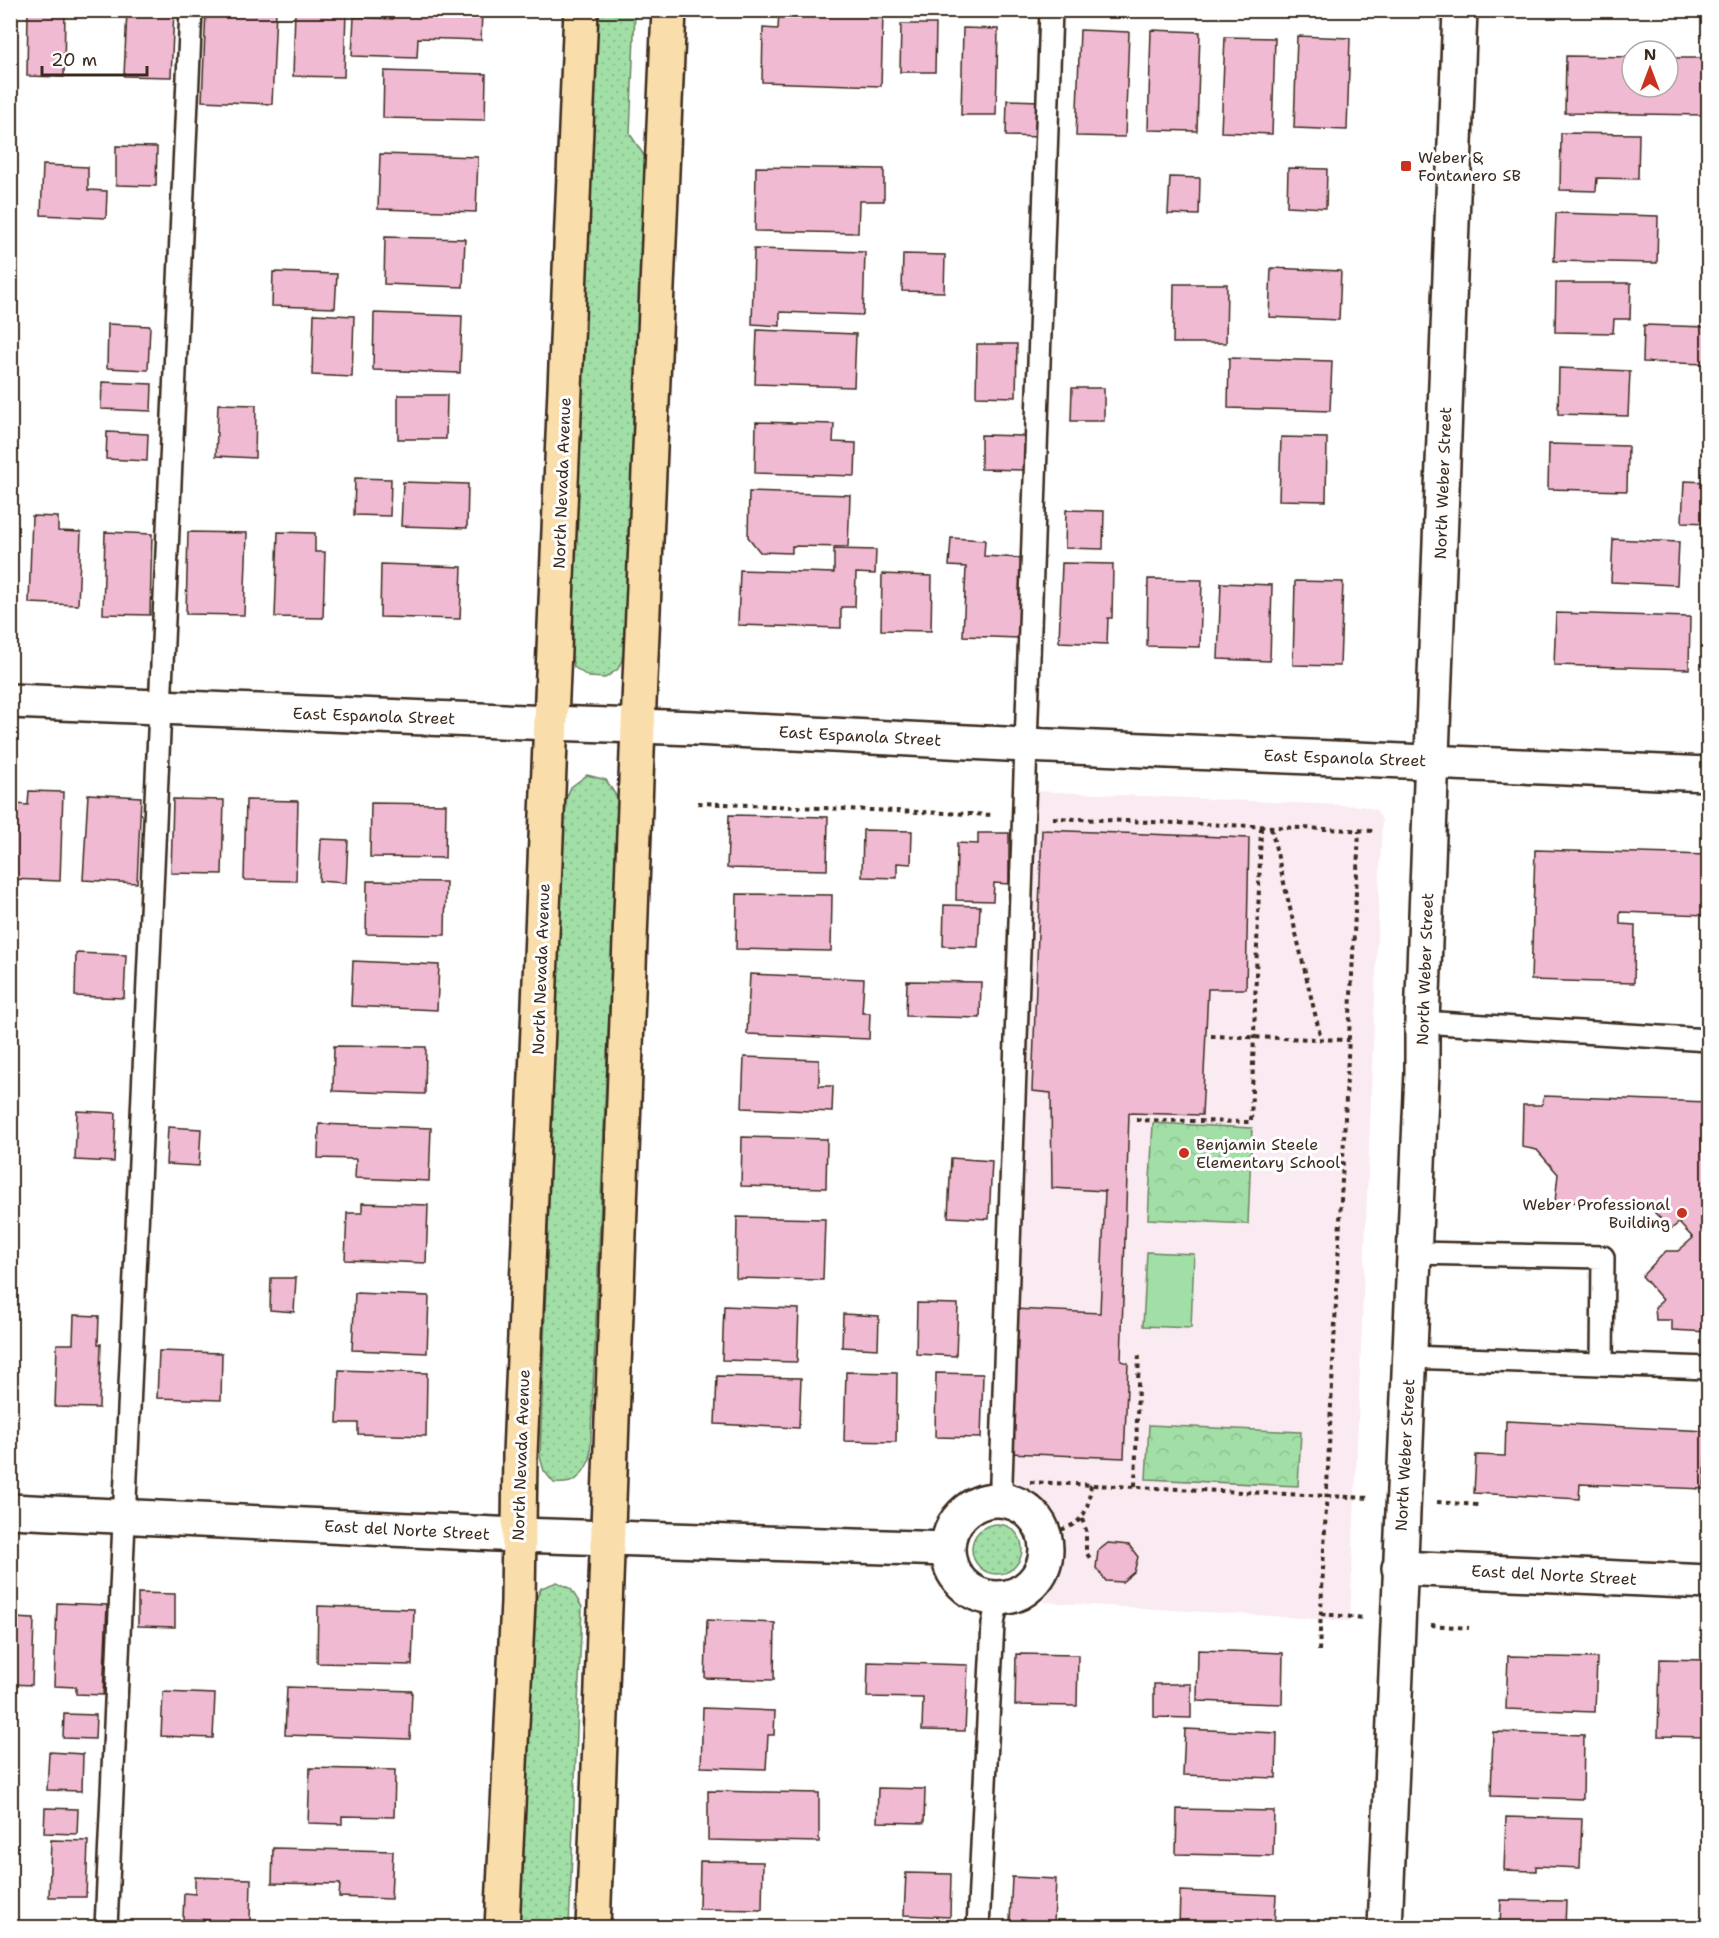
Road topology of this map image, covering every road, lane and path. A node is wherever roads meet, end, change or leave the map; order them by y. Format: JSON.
{"nodes":[{"id":1,"x":191,"y":10,"type":"edge"},
{"id":2,"x":582,"y":10,"type":"edge"},
{"id":3,"x":669,"y":10,"type":"edge"},
{"id":4,"x":1051,"y":10,"type":"edge"},
{"id":5,"x":1460,"y":10,"type":"edge"},
{"id":6,"x":10,"y":700,"type":"edge"},
{"id":7,"x":160,"y":706,"type":"junction"},
{"id":8,"x":552,"y":723,"type":"junction"},
{"id":9,"x":638,"y":726,"type":"junction"},
{"id":10,"x":1026,"y":745,"type":"junction"},
{"id":11,"x":1432,"y":762,"type":"junction"},
{"id":12,"x":1708,"y":774,"type":"edge"},
{"id":13,"x":1261,"y":828,"type":"dead end"},
{"id":14,"x":1271,"y":828,"type":"dead end"},
{"id":15,"x":1375,"y":831,"type":"dead end"},
{"id":16,"x":1422,"y":1022,"type":"junction"},
{"id":17,"x":1211,"y":1036,"type":"dead end"},
{"id":18,"x":1255,"y":1037,"type":"junction"},
{"id":19,"x":1321,"y":1039,"type":"junction"},
{"id":20,"x":1349,"y":1040,"type":"junction"},
{"id":21,"x":1708,"y":1040,"type":"edge"},
{"id":22,"x":1136,"y":1120,"type":"dead end"},
{"id":23,"x":1414,"y":1253,"type":"junction"},
{"id":24,"x":1139,"y":1352,"type":"dead end"},
{"id":25,"x":1409,"y":1357,"type":"junction"},
{"id":26,"x":1602,"y":1364,"type":"junction"},
{"id":27,"x":1708,"y":1368,"type":"edge"},
{"id":28,"x":1091,"y":1484,"type":"junction"},
{"id":29,"x":1135,"y":1486,"type":"junction"},
{"id":30,"x":1001,"y":1490,"type":"junction"},
{"id":31,"x":1327,"y":1495,"type":"junction"},
{"id":32,"x":10,"y":1512,"type":"edge"},
{"id":33,"x":124,"y":1517,"type":"junction"},
{"id":34,"x":1082,"y":1519,"type":"junction"},
{"id":35,"x":518,"y":1534,"type":"junction"},
{"id":36,"x":1044,"y":1535,"type":"junction"},
{"id":37,"x":609,"y":1536,"type":"junction"},
{"id":38,"x":947,"y":1549,"type":"junction"},
{"id":39,"x":1091,"y":1560,"type":"dead end"},
{"id":40,"x":1399,"y":1568,"type":"junction"},
{"id":41,"x":1708,"y":1582,"type":"edge"},
{"id":42,"x":998,"y":1599,"type":"junction"},
{"id":43,"x":1319,"y":1651,"type":"dead end"},
{"id":44,"x":106,"y":1928,"type":"edge"},
{"id":45,"x":502,"y":1928,"type":"edge"},
{"id":46,"x":593,"y":1928,"type":"edge"},
{"id":47,"x":978,"y":1928,"type":"edge"},
{"id":48,"x":1385,"y":1928,"type":"edge"}],
"edges":[{"from":1,"to":7,"type":"lane"},
{"from":2,"to":8,"type":"main road","name":"North Nevada Avenue"},
{"from":3,"to":9,"type":"main road"},
{"from":4,"to":10,"type":"lane"},
{"from":5,"to":11,"type":"street","name":"North Weber Street"},
{"from":6,"to":7,"type":"street","name":"East Espanola Street"},
{"from":7,"to":8,"type":"street","name":"East Espanola Street"},
{"from":7,"to":33,"type":"lane"},
{"from":8,"to":9,"type":"street","name":"East Espanola Street"},
{"from":8,"to":35,"type":"main road","name":"North Nevada Avenue"},
{"from":9,"to":10,"type":"street","name":"East Espanola Street"},
{"from":9,"to":37,"type":"main road"},
{"from":10,"to":11,"type":"street","name":"East Espanola Street"},
{"from":10,"to":30,"type":"lane"},
{"from":11,"to":12,"type":"street","name":"East Espanola Street"},
{"from":11,"to":16,"type":"street","name":"North Weber Street"},
{"from":13,"to":18,"type":"path"},
{"from":14,"to":19,"type":"path"},
{"from":15,"to":20,"type":"path"},
{"from":16,"to":21,"type":"lane"},
{"from":16,"to":23,"type":"street","name":"North Weber Street"},
{"from":17,"to":18,"type":"path"},
{"from":18,"to":19,"type":"path"},
{"from":18,"to":22,"type":"path"},
{"from":19,"to":20,"type":"path"},
{"from":20,"to":31,"type":"path"},
{"from":23,"to":25,"type":"street","name":"North Weber Street"},
{"from":23,"to":26,"type":"lane"},
{"from":24,"to":29,"type":"path"},
{"from":25,"to":26,"type":"lane"},
{"from":25,"to":40,"type":"street","name":"North Weber Street"},
{"from":26,"to":27,"type":"lane"},
{"from":28,"to":29,"type":"path"},
{"from":28,"to":30,"type":"path"},
{"from":28,"to":34,"type":"path"},
{"from":29,"to":31,"type":"path"},
{"from":30,"to":36,"type":"street"},
{"from":30,"to":38,"type":"street"},
{"from":31,"to":43,"type":"path"},
{"from":32,"to":33,"type":"street","name":"East del Norte Street"},
{"from":33,"to":35,"type":"street","name":"East del Norte Street"},
{"from":33,"to":44,"type":"lane"},
{"from":34,"to":36,"type":"path"},
{"from":34,"to":39,"type":"path"},
{"from":35,"to":37,"type":"street","name":"East del Norte Street"},
{"from":35,"to":45,"type":"main road","name":"North Nevada Avenue"},
{"from":36,"to":42,"type":"street"},
{"from":37,"to":38,"type":"street","name":"East del Norte Street"},
{"from":37,"to":46,"type":"main road"},
{"from":38,"to":42,"type":"street"},
{"from":40,"to":41,"type":"street","name":"East del Norte Street"},
{"from":40,"to":48,"type":"street","name":"North Weber Street"},
{"from":42,"to":47,"type":"lane"}]}
